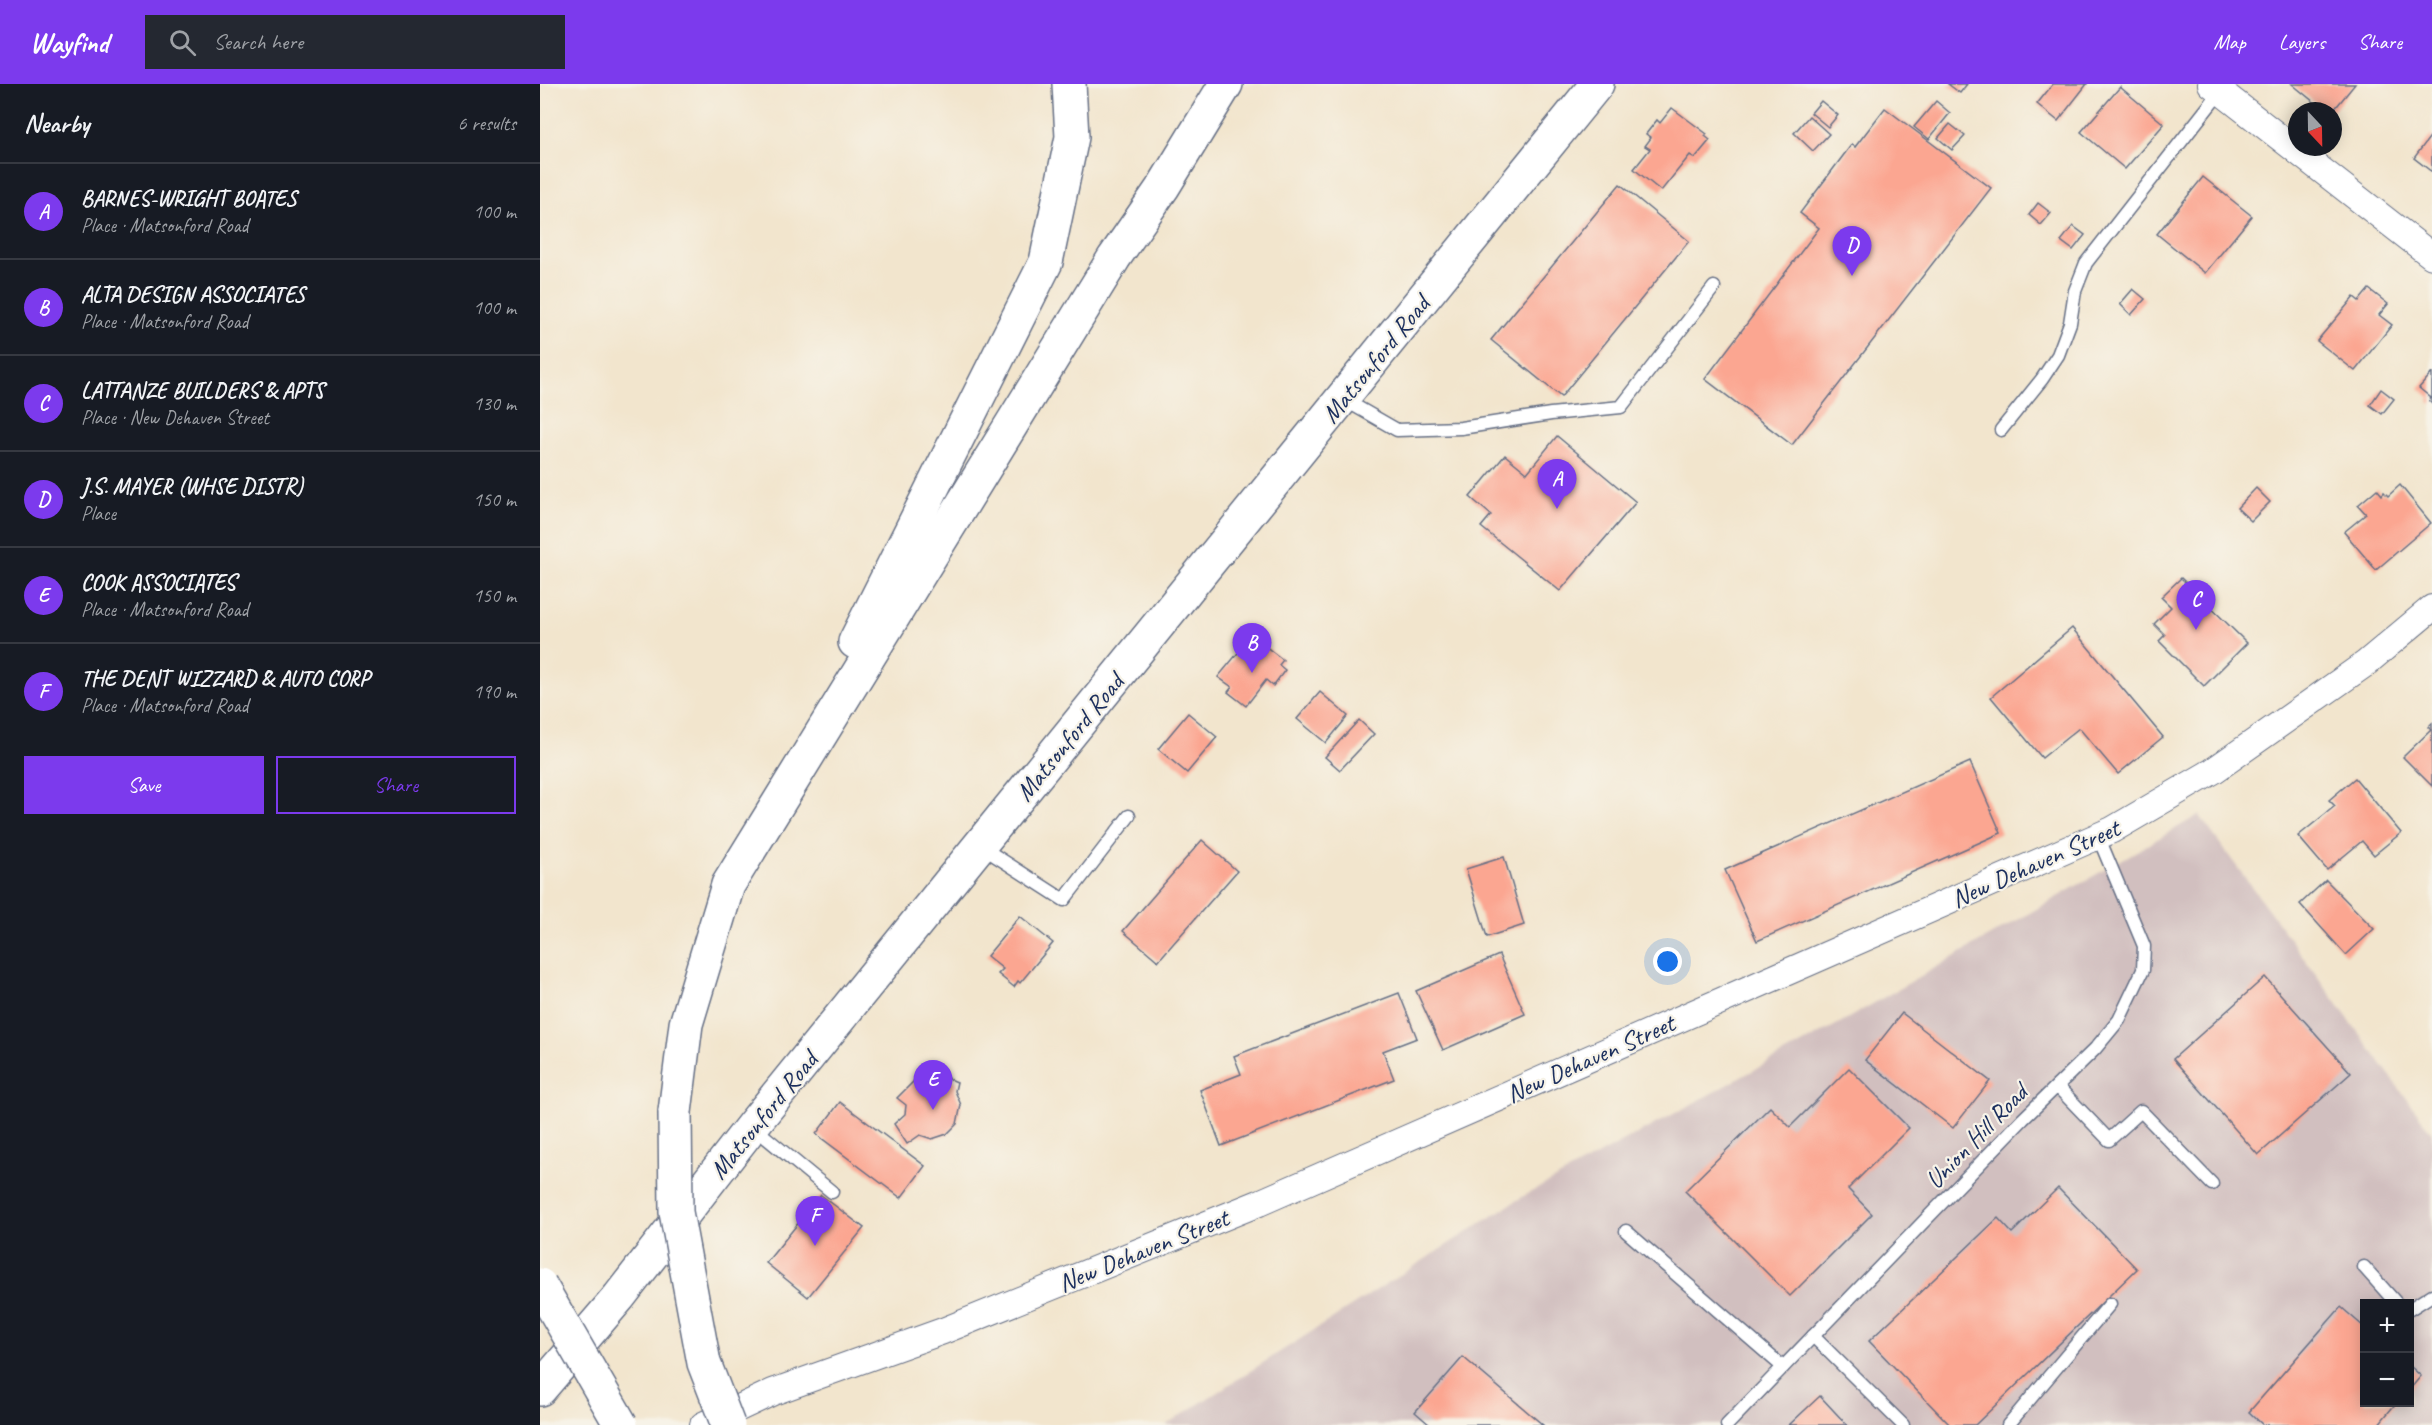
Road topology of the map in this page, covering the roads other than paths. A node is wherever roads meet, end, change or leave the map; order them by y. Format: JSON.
{"nodes":[{"id":1,"x":1070,"y":84,"type":"edge"},
{"id":2,"x":1202,"y":84,"type":"edge"},
{"id":3,"x":1226,"y":84,"type":"edge"},
{"id":4,"x":1597,"y":84,"type":"edge"},
{"id":5,"x":2215,"y":88,"type":"edge"},
{"id":6,"x":1163,"y":187,"type":"junction"},
{"id":7,"x":2432,"y":256,"type":"edge"},
{"id":8,"x":1714,"y":287,"type":"dead end"},
{"id":9,"x":1343,"y":399,"type":"junction"},
{"id":10,"x":2001,"y":430,"type":"dead end"},
{"id":11,"x":2428,"y":618,"type":"edge"},
{"id":12,"x":1129,"y":816,"type":"dead end"},
{"id":13,"x":2098,"y":836,"type":"junction"},
{"id":14,"x":756,"y":839,"type":"junction"},
{"id":15,"x":980,"y":846,"type":"junction"},
{"id":16,"x":2057,"y":1086,"type":"junction"},
{"id":17,"x":752,"y":1126,"type":"junction"},
{"id":18,"x":2212,"y":1184,"type":"dead end"},
{"id":19,"x":832,"y":1192,"type":"dead end"},
{"id":20,"x":1626,"y":1231,"type":"dead end"},
{"id":21,"x":2364,"y":1267,"type":"dead end"},
{"id":22,"x":540,"y":1285,"type":"edge"},
{"id":23,"x":2432,"y":1295,"type":"edge"},
{"id":24,"x":2393,"y":1299,"type":"edge"},
{"id":25,"x":2110,"y":1305,"type":"dead end"},
{"id":26,"x":2414,"y":1306,"type":"edge"},
{"id":27,"x":1813,"y":1336,"type":"junction"},
{"id":28,"x":1783,"y":1367,"type":"junction"},
{"id":29,"x":540,"y":1389,"type":"edge"},
{"id":30,"x":621,"y":1425,"type":"edge"},
{"id":31,"x":703,"y":1425,"type":"edge"},
{"id":32,"x":728,"y":1425,"type":"edge"},
{"id":33,"x":1727,"y":1425,"type":"edge"},
{"id":34,"x":1903,"y":1425,"type":"edge"},
{"id":35,"x":2008,"y":1425,"type":"edge"}],
"edges":[{"from":1,"to":14,"type":"main road"},
{"from":2,"to":6,"type":"main road"},
{"from":3,"to":6,"type":"main road"},
{"from":4,"to":9,"type":"main road","name":"Matsonford Road"},
{"from":5,"to":7,"type":"street"},
{"from":5,"to":10,"type":"lane"},
{"from":6,"to":14,"type":"main road"},
{"from":8,"to":9,"type":"lane"},
{"from":9,"to":15,"type":"main road","name":"Matsonford Road"},
{"from":11,"to":13,"type":"street","name":"New Dehaven Street"},
{"from":12,"to":15,"type":"lane"},
{"from":13,"to":16,"type":"lane","name":"Union Hill Road"},
{"from":13,"to":31,"type":"street","name":"New Dehaven Street"},
{"from":14,"to":32,"type":"main road","bridge":true},
{"from":15,"to":17,"type":"main road","name":"Matsonford Road"},
{"from":16,"to":18,"type":"lane"},
{"from":16,"to":27,"type":"lane","name":"Union Hill Road"},
{"from":17,"to":19,"type":"lane"},
{"from":17,"to":29,"type":"main road","name":"Matsonford Road"},
{"from":20,"to":28,"type":"lane"},
{"from":21,"to":24,"type":"lane"},
{"from":22,"to":30,"type":"main road","bridge":true},
{"from":23,"to":26,"type":"lane"},
{"from":25,"to":35,"type":"lane"},
{"from":27,"to":28,"type":"lane","name":"Union Hill Road"},
{"from":27,"to":34,"type":"lane"},
{"from":28,"to":33,"type":"lane","name":"Union Hill Road"}]}
